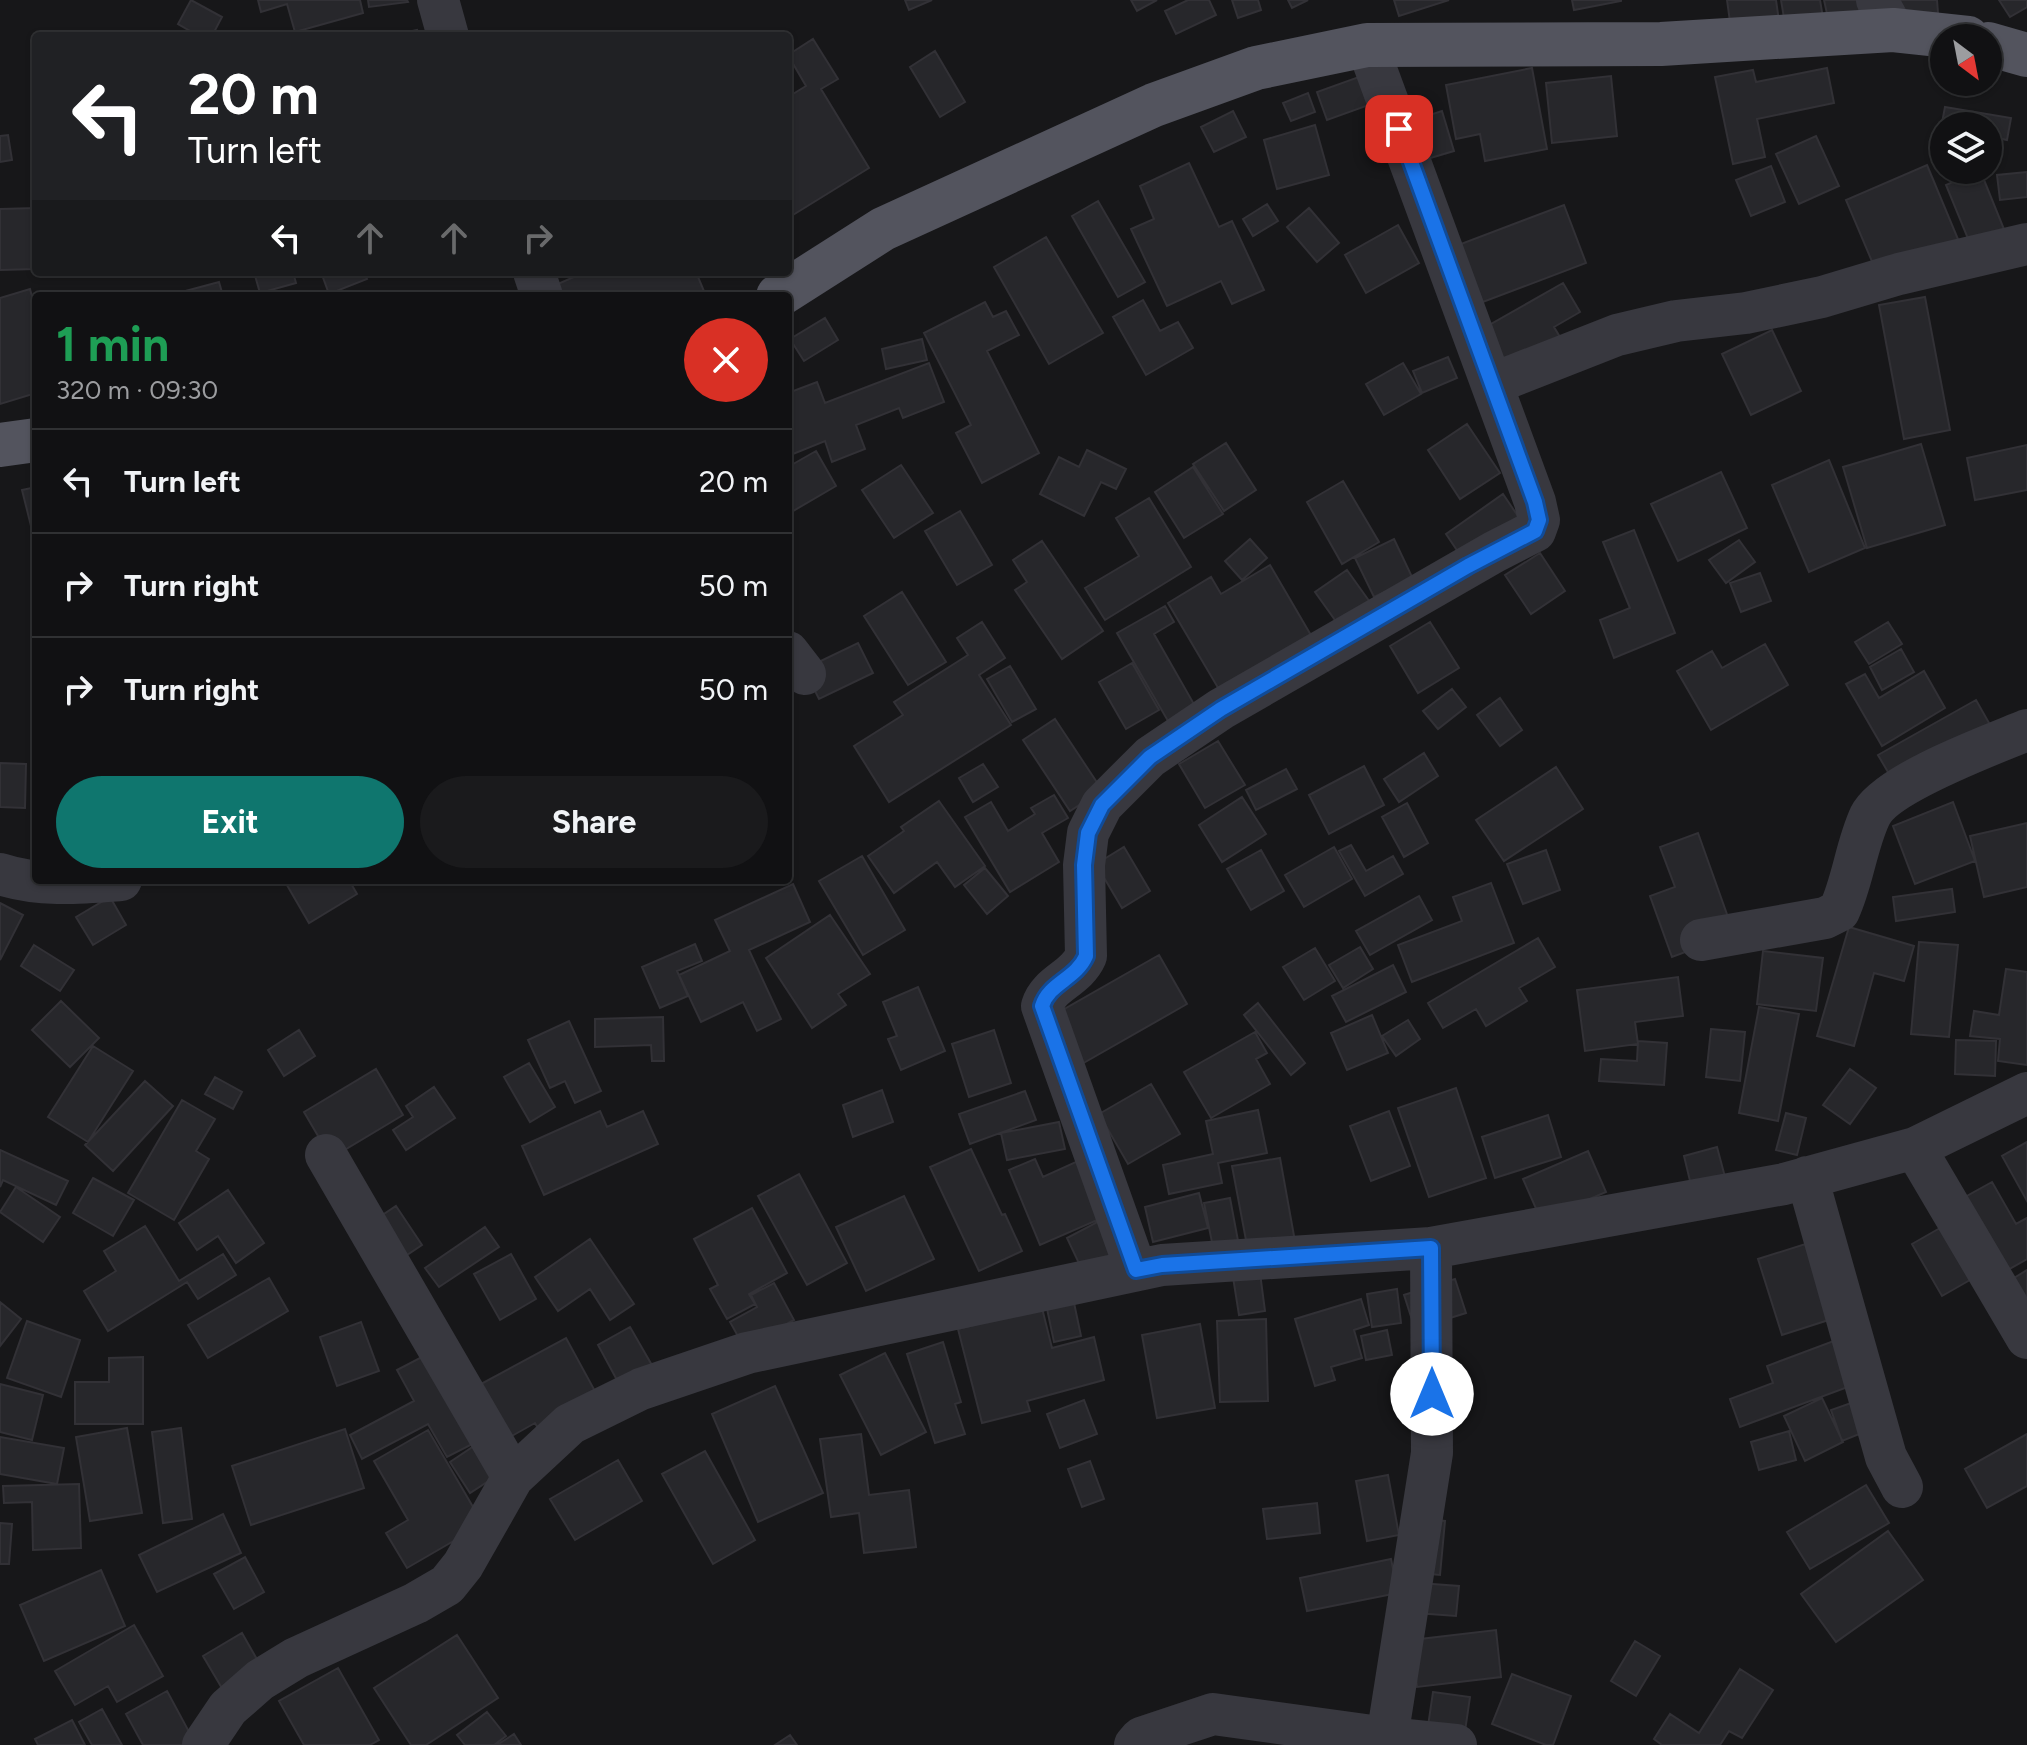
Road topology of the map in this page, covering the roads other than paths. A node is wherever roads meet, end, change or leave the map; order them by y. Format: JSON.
{"nodes":[{"id":1,"x":438,"y":0,"type":"edge"},
{"id":2,"x":1885,"y":15,"type":"edge"},
{"id":3,"x":1930,"y":27,"type":"edge"},
{"id":4,"x":447,"y":32,"type":"edge"},
{"id":5,"x":1367,"y":45,"type":"junction"},
{"id":6,"x":2002,"y":48,"type":"edge"},
{"id":7,"x":2027,"y":55,"type":"edge"},
{"id":8,"x":2027,"y":244,"type":"edge"},
{"id":9,"x":784,"y":292,"type":"edge"},
{"id":10,"x":1492,"y":384,"type":"junction"},
{"id":11,"x":32,"y":441,"type":"edge"},
{"id":12,"x":0,"y":445,"type":"edge"},
{"id":13,"x":2027,"y":730,"type":"edge"},
{"id":14,"x":0,"y":874,"type":"edge"},
{"id":15,"x":32,"y":881,"type":"edge"},
{"id":16,"x":1701,"y":940,"type":"dead end"},
{"id":17,"x":2027,"y":1093,"type":"edge"},
{"id":18,"x":1915,"y":1148,"type":"junction"},
{"id":19,"x":326,"y":1155,"type":"dead end"},
{"id":20,"x":1807,"y":1177,"type":"junction"},
{"id":21,"x":1431,"y":1248,"type":"junction"},
{"id":22,"x":1136,"y":1270,"type":"junction"},
{"id":23,"x":2027,"y":1338,"type":"edge"},
{"id":24,"x":513,"y":1477,"type":"junction"},
{"id":25,"x":1902,"y":1487,"type":"dead end"},
{"id":26,"x":1387,"y":1738,"type":"junction"},
{"id":27,"x":203,"y":1745,"type":"edge"},
{"id":28,"x":1135,"y":1745,"type":"edge"},
{"id":29,"x":1456,"y":1745,"type":"edge"}],
"edges":[{"from":1,"to":4,"type":"street"},
{"from":2,"to":3,"type":"main road"},
{"from":2,"to":5,"type":"main road"},
{"from":5,"to":9,"type":"main road"},
{"from":5,"to":10,"type":"street"},
{"from":6,"to":7,"type":"main road"},
{"from":8,"to":10,"type":"street"},
{"from":10,"to":22,"type":"street"},
{"from":11,"to":12,"type":"main road"},
{"from":13,"to":16,"type":"street"},
{"from":14,"to":15,"type":"street"},
{"from":17,"to":18,"type":"street"},
{"from":18,"to":20,"type":"street"},
{"from":18,"to":23,"type":"street"},
{"from":19,"to":24,"type":"street"},
{"from":20,"to":21,"type":"street"},
{"from":20,"to":25,"type":"street"},
{"from":21,"to":22,"type":"street"},
{"from":21,"to":26,"type":"street"},
{"from":22,"to":24,"type":"street"},
{"from":24,"to":27,"type":"street"},
{"from":26,"to":28,"type":"street"},
{"from":26,"to":29,"type":"street"}]}
